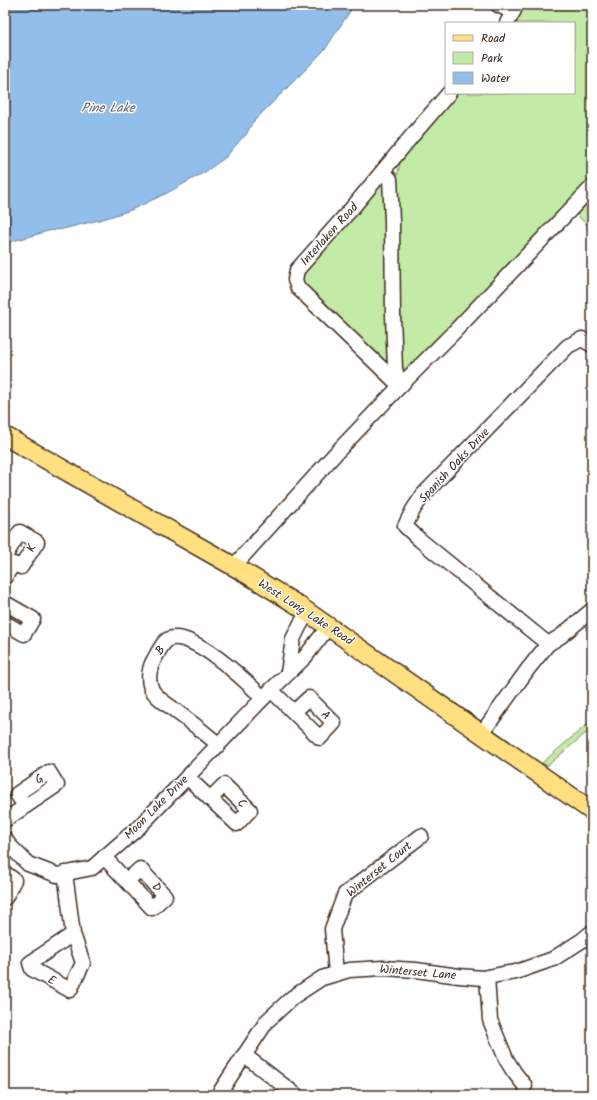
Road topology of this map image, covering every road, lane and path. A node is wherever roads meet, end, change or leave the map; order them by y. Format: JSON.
{"nodes":[{"id":1,"x":498,"y":5,"type":"edge"},
{"id":2,"x":512,"y":13,"type":"edge"},
{"id":3,"x":448,"y":94,"type":"edge"},
{"id":4,"x":383,"y":171,"type":"junction"},
{"id":5,"x":592,"y":187,"type":"edge"},
{"id":6,"x":592,"y":345,"type":"edge"},
{"id":7,"x":400,"y":386,"type":"junction"},
{"id":8,"x":5,"y":436,"type":"edge"},
{"id":9,"x":8,"y":560,"type":"edge"},
{"id":10,"x":234,"y":566,"type":"junction"},
{"id":11,"x":5,"y":577,"type":"edge"},
{"id":12,"x":5,"y":603,"type":"edge"},
{"id":13,"x":592,"y":610,"type":"edge"},
{"id":14,"x":308,"y":612,"type":"junction"},
{"id":15,"x":5,"y":623,"type":"edge"},
{"id":16,"x":329,"y":626,"type":"junction"},
{"id":17,"x":548,"y":644,"type":"junction"},
{"id":18,"x":288,"y":673,"type":"junction"},
{"id":19,"x":267,"y":694,"type":"junction"},
{"id":20,"x":294,"y":712,"type":"dead end"},
{"id":21,"x":482,"y":733,"type":"junction"},
{"id":22,"x":218,"y":744,"type":"junction"},
{"id":23,"x":187,"y":776,"type":"junction"},
{"id":24,"x":210,"y":798,"type":"dead end"},
{"id":25,"x":25,"y":806,"type":"dead end"},
{"id":26,"x":592,"y":811,"type":"edge"},
{"id":27,"x":5,"y":820,"type":"edge"},
{"id":28,"x":421,"y":836,"type":"dead end"},
{"id":29,"x":7,"y":848,"type":"edge"},
{"id":30,"x":104,"y":857,"type":"junction"},
{"id":31,"x":5,"y":873,"type":"edge"},
{"id":32,"x":65,"y":873,"type":"junction"},
{"id":33,"x":127,"y":881,"type":"dead end"},
{"id":34,"x":5,"y":898,"type":"edge"},
{"id":35,"x":592,"y":932,"type":"edge"},
{"id":36,"x":72,"y":934,"type":"dead end"},
{"id":37,"x":336,"y":974,"type":"junction"},
{"id":38,"x":487,"y":977,"type":"junction"},
{"id":39,"x":244,"y":1055,"type":"junction"},
{"id":40,"x":525,"y":1086,"type":"dead end"},
{"id":41,"x":218,"y":1095,"type":"edge"},
{"id":42,"x":296,"y":1095,"type":"edge"}],
"edges":[{"from":1,"to":2,"type":"street"},
{"from":3,"to":4,"type":"street","name":"Interlaken Road"},
{"from":4,"to":7,"type":"street"},
{"from":4,"to":7,"type":"street","name":"Interlaken Road"},
{"from":5,"to":7,"type":"street"},
{"from":6,"to":17,"type":"street","name":"Spanish Oaks Drive"},
{"from":7,"to":10,"type":"street"},
{"from":8,"to":10,"type":"main road","name":"West Long Lake Road"},
{"from":9,"to":11,"type":"street"},
{"from":10,"to":14,"type":"main road","name":"West Long Lake Road"},
{"from":12,"to":15,"type":"street"},
{"from":13,"to":17,"type":"street"},
{"from":14,"to":16,"type":"main road","name":"West Long Lake Road"},
{"from":14,"to":18,"type":"street"},
{"from":16,"to":18,"type":"street","name":"Moon Lake Drive"},
{"from":16,"to":21,"type":"main road","name":"West Long Lake Road"},
{"from":17,"to":21,"type":"street"},
{"from":18,"to":19,"type":"street","name":"Moon Lake Drive"},
{"from":19,"to":20,"type":"street"},
{"from":19,"to":22,"type":"street","name":"Moon Lake Drive"},
{"from":19,"to":22,"type":"street","name":"B"},
{"from":21,"to":26,"type":"main road","name":"West Long Lake Road"},
{"from":22,"to":23,"type":"street","name":"Moon Lake Drive"},
{"from":23,"to":24,"type":"street"},
{"from":23,"to":30,"type":"street","name":"Moon Lake Drive"},
{"from":25,"to":27,"type":"street"},
{"from":28,"to":37,"type":"street","name":"Winterset Court"},
{"from":29,"to":32,"type":"street","name":"Moon Lake Drive"},
{"from":30,"to":32,"type":"street","name":"Moon Lake Drive"},
{"from":30,"to":33,"type":"street"},
{"from":31,"to":34,"type":"street"},
{"from":32,"to":36,"type":"street"},
{"from":35,"to":38,"type":"street","name":"Winterset Lane"},
{"from":37,"to":38,"type":"street","name":"Winterset Lane"},
{"from":37,"to":39,"type":"street","name":"Winterset Lane"},
{"from":38,"to":40,"type":"street"},
{"from":39,"to":41,"type":"street","name":"Winterset Lane"},
{"from":39,"to":42,"type":"street"}]}
